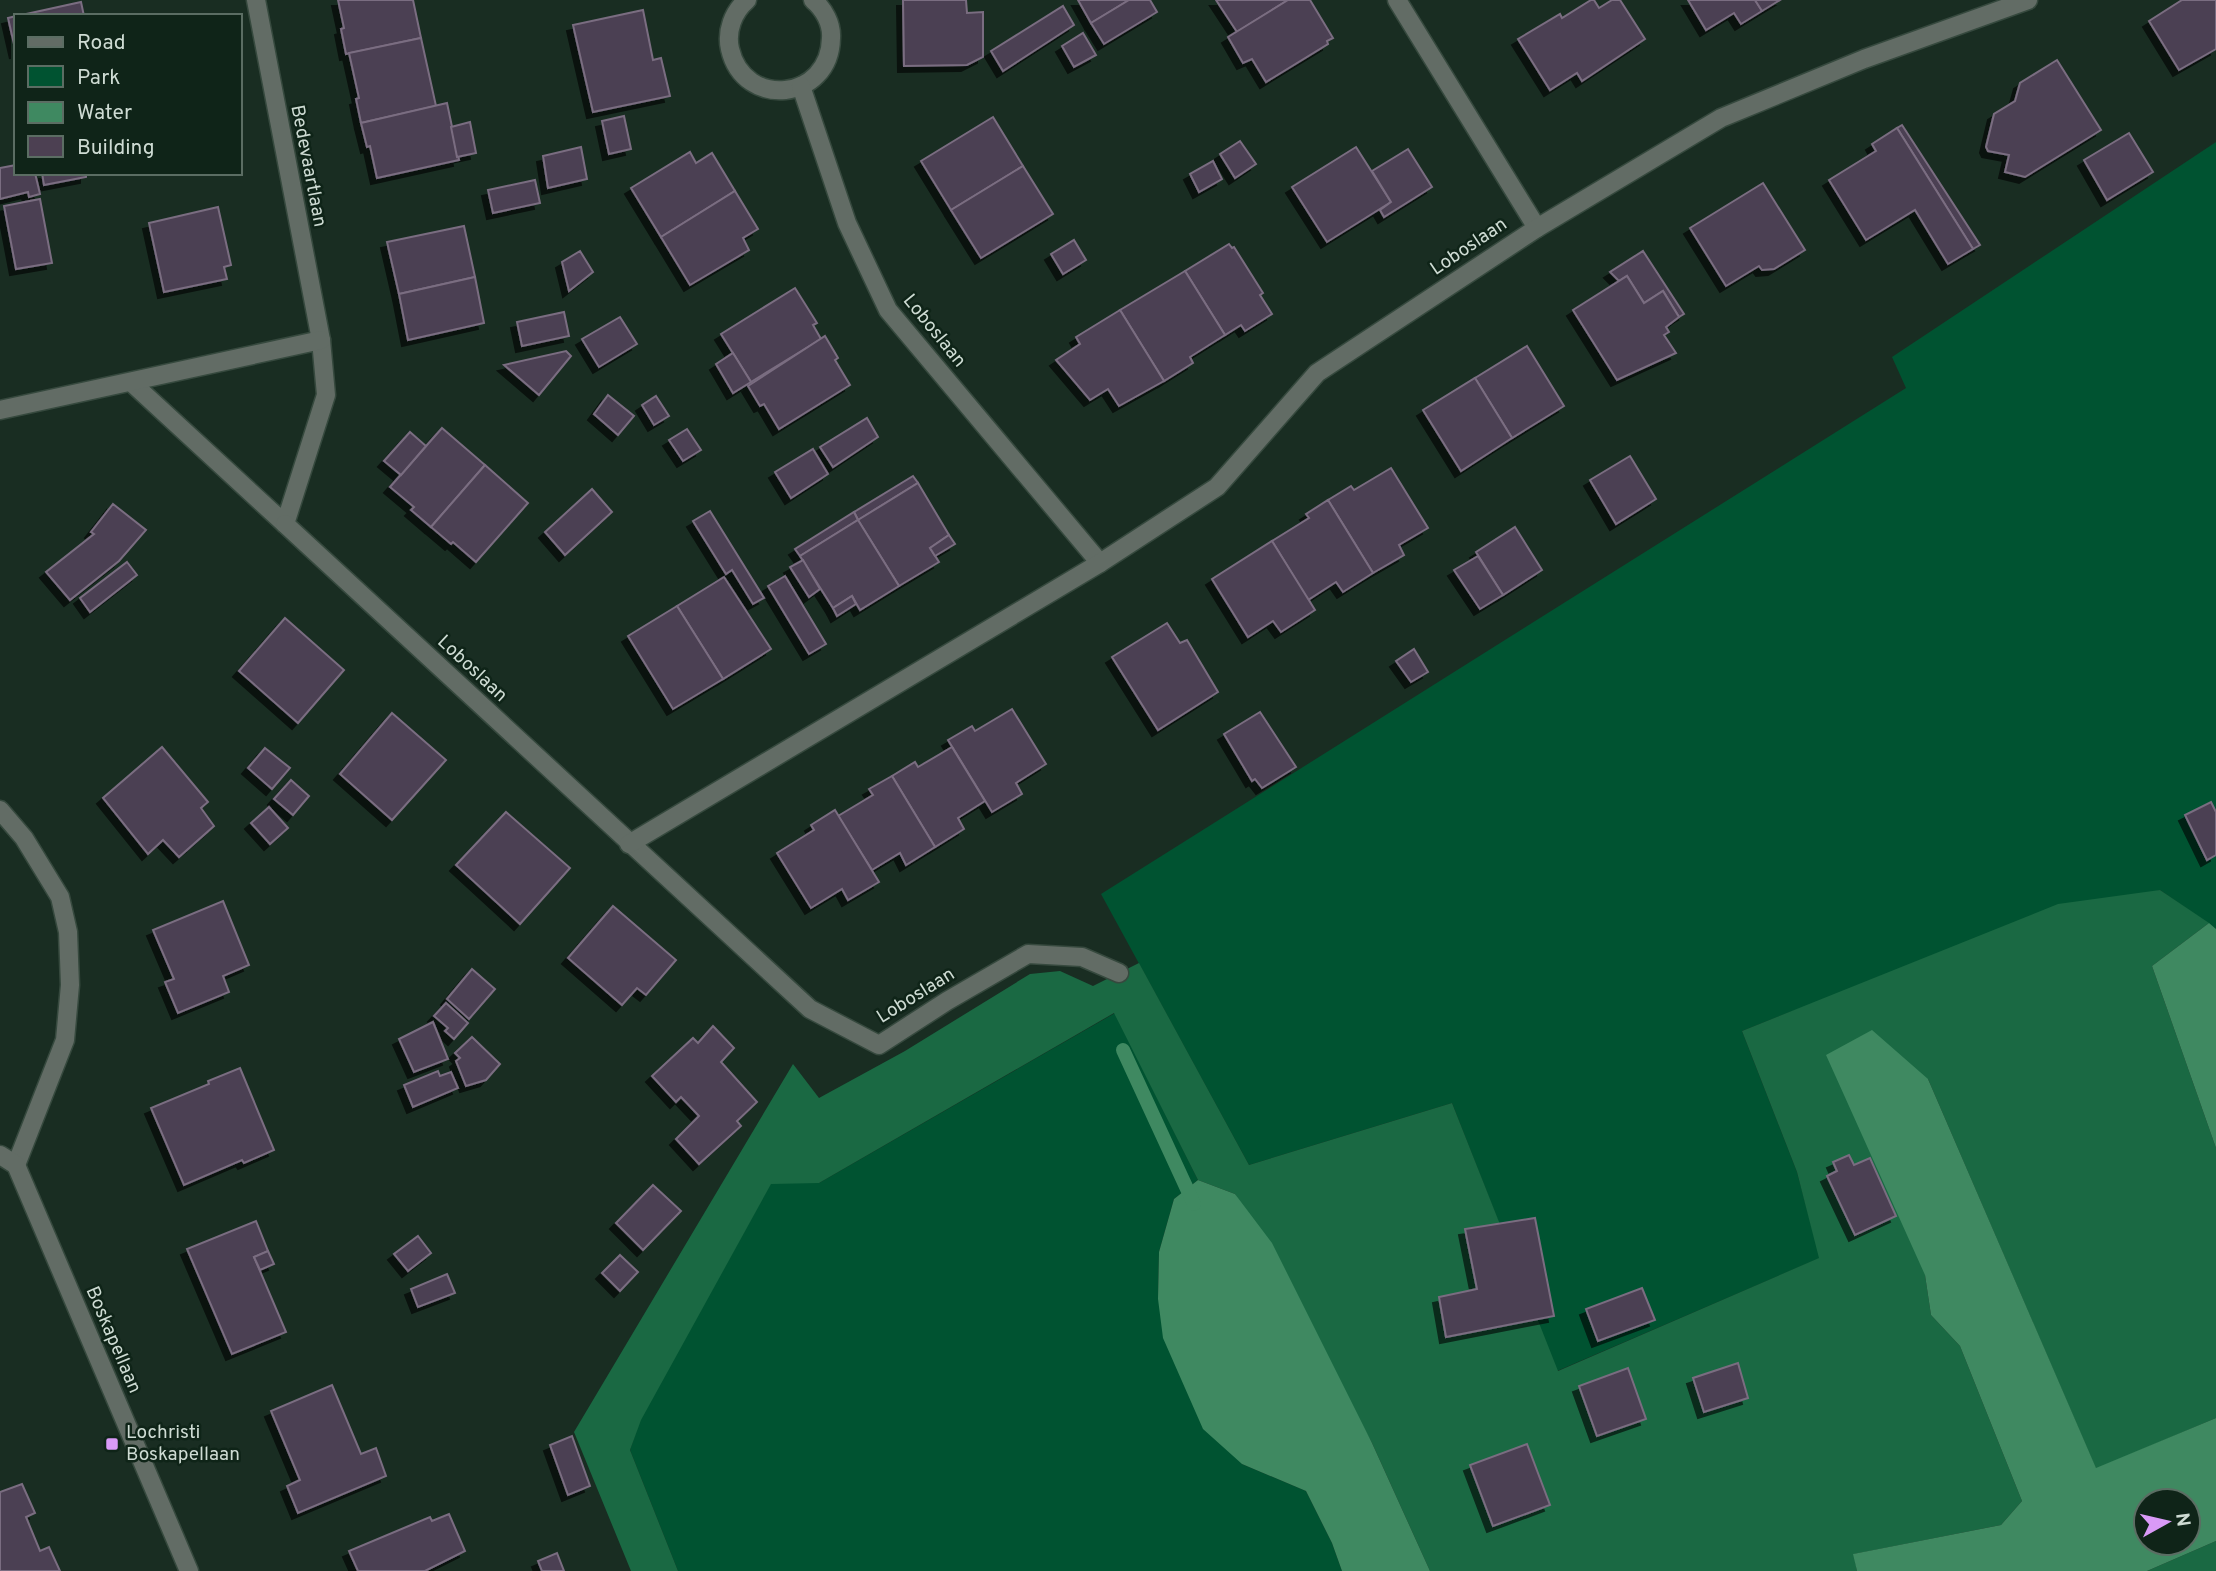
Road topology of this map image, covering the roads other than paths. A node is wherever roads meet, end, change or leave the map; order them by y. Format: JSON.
{"nodes":[{"id":1,"x":256,"y":0,"type":"edge"},
{"id":2,"x":747,"y":0,"type":"edge"},
{"id":3,"x":813,"y":0,"type":"edge"},
{"id":4,"x":1396,"y":0,"type":"edge"},
{"id":5,"x":2028,"y":0,"type":"edge"},
{"id":6,"x":801,"y":86,"type":"junction"},
{"id":7,"x":1536,"y":228,"type":"junction"},
{"id":8,"x":321,"y":340,"type":"junction"},
{"id":9,"x":131,"y":382,"type":"junction"},
{"id":10,"x":0,"y":410,"type":"edge"},
{"id":11,"x":285,"y":524,"type":"junction"},
{"id":12,"x":1100,"y":563,"type":"junction"},
{"id":13,"x":0,"y":810,"type":"edge"},
{"id":14,"x":629,"y":844,"type":"junction"},
{"id":15,"x":1119,"y":974,"type":"dead end"},
{"id":16,"x":0,"y":1155,"type":"edge"},
{"id":17,"x":16,"y":1165,"type":"junction"},
{"id":18,"x":189,"y":1571,"type":"edge"}],
"edges":[{"from":1,"to":8,"type":"street","name":"Bedevaartlaan"},
{"from":2,"to":6,"type":"street"},
{"from":3,"to":6,"type":"street"},
{"from":4,"to":7,"type":"street","name":"Loboslaan"},
{"from":5,"to":7,"type":"street","name":"Loboslaan"},
{"from":6,"to":12,"type":"street","name":"Loboslaan"},
{"from":7,"to":12,"type":"street","name":"Loboslaan"},
{"from":8,"to":9,"type":"street"},
{"from":8,"to":11,"type":"street"},
{"from":9,"to":10,"type":"street"},
{"from":9,"to":11,"type":"street","name":"Loboslaan"},
{"from":11,"to":14,"type":"street","name":"Loboslaan"},
{"from":12,"to":14,"type":"street","name":"Loboslaan"},
{"from":13,"to":17,"type":"street"},
{"from":14,"to":15,"type":"street","name":"Loboslaan"},
{"from":16,"to":17,"type":"street"},
{"from":17,"to":18,"type":"street","name":"Boskapellaan"}]}
